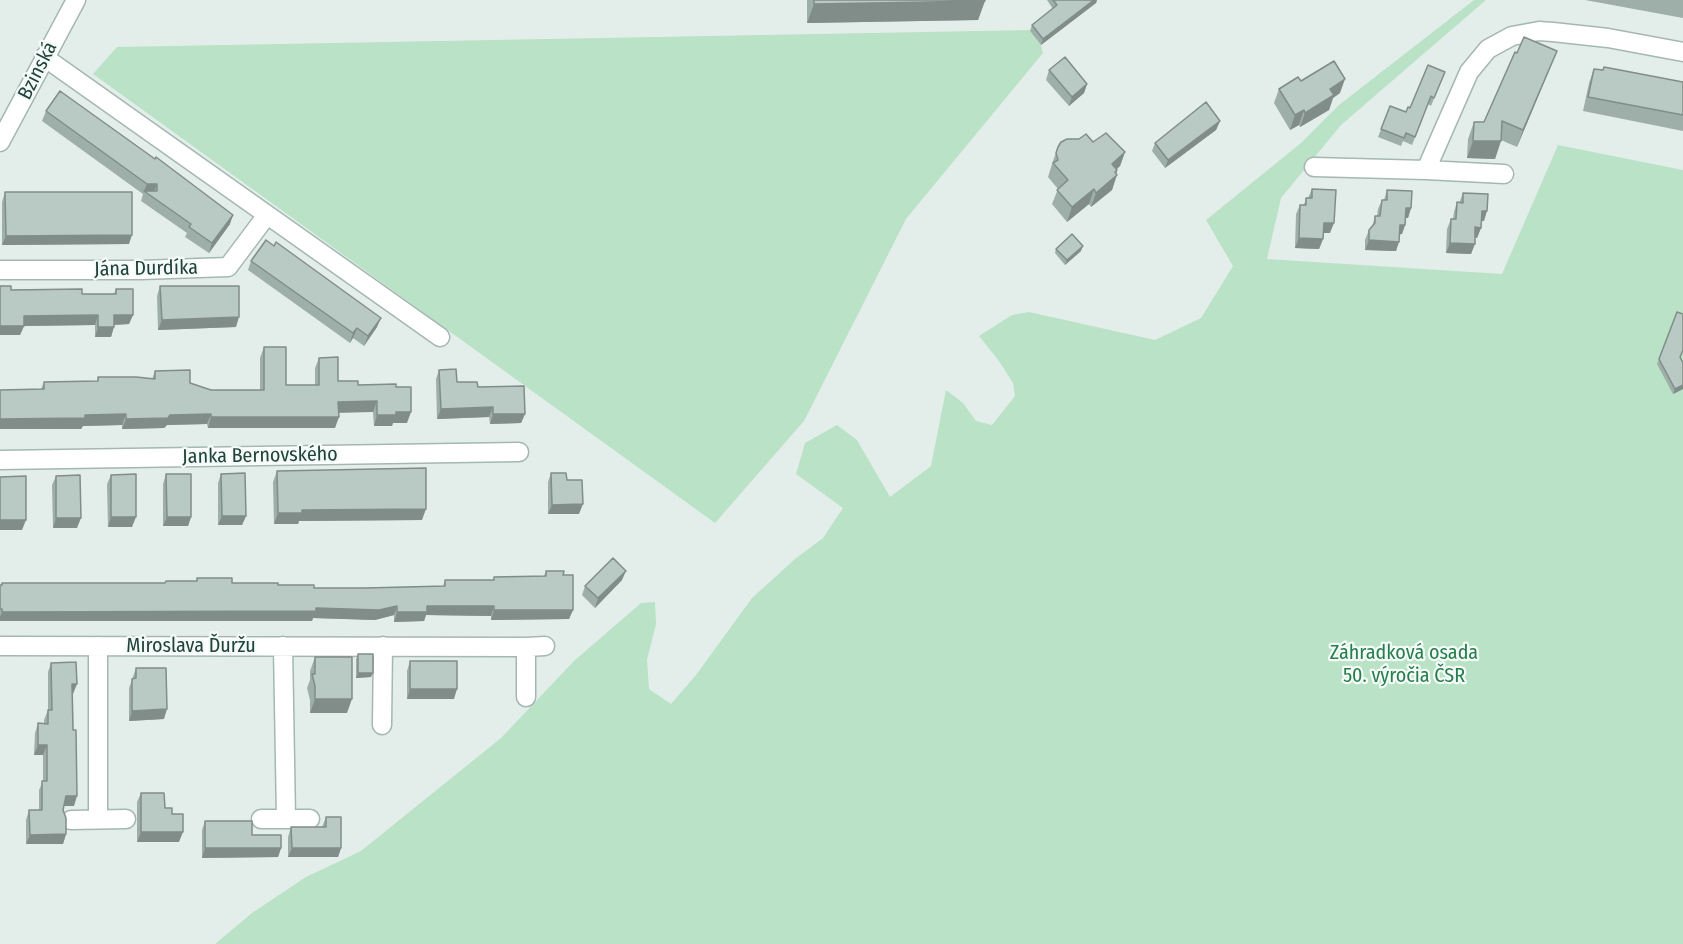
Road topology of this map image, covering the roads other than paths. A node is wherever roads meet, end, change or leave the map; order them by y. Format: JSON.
{"nodes":[{"id":1,"x":75,"y":0,"type":"edge"},
{"id":2,"x":1683,"y":52,"type":"edge"},
{"id":3,"x":44,"y":57,"type":"junction"},
{"id":4,"x":0,"y":142,"type":"edge"},
{"id":5,"x":1314,"y":167,"type":"dead end"},
{"id":6,"x":1426,"y":170,"type":"junction"},
{"id":7,"x":1504,"y":174,"type":"dead end"},
{"id":8,"x":267,"y":215,"type":"junction"},
{"id":9,"x":0,"y":270,"type":"edge"},
{"id":10,"x":440,"y":337,"type":"dead end"},
{"id":11,"x":519,"y":452,"type":"dead end"},
{"id":12,"x":0,"y":460,"type":"edge"},
{"id":13,"x":0,"y":646,"type":"edge"},
{"id":14,"x":98,"y":646,"type":"junction"},
{"id":15,"x":283,"y":646,"type":"junction"},
{"id":16,"x":382,"y":646,"type":"junction"},
{"id":17,"x":545,"y":646,"type":"dead end"},
{"id":18,"x":526,"y":647,"type":"junction"},
{"id":19,"x":526,"y":698,"type":"dead end"},
{"id":20,"x":382,"y":725,"type":"dead end"},
{"id":21,"x":99,"y":819,"type":"junction"},
{"id":22,"x":126,"y":819,"type":"dead end"},
{"id":23,"x":261,"y":819,"type":"dead end"},
{"id":24,"x":286,"y":819,"type":"junction"},
{"id":25,"x":310,"y":819,"type":"dead end"},
{"id":26,"x":71,"y":820,"type":"dead end"}],
"edges":[{"from":1,"to":3,"type":"street","name":"Bzinská"},
{"from":2,"to":6,"type":"street"},
{"from":3,"to":4,"type":"street","name":"Bzinská"},
{"from":3,"to":8,"type":"street"},
{"from":5,"to":6,"type":"street"},
{"from":6,"to":7,"type":"street"},
{"from":8,"to":9,"type":"street","name":"Jána Durdíka"},
{"from":8,"to":10,"type":"street"},
{"from":11,"to":12,"type":"street","name":"Janka Bernovského"},
{"from":13,"to":14,"type":"street","name":"Miroslava Ďuržu"},
{"from":14,"to":15,"type":"street","name":"Miroslava Ďuržu"},
{"from":14,"to":21,"type":"street","name":"Miroslava Ďuržu"},
{"from":15,"to":16,"type":"street","name":"Miroslava Ďuržu"},
{"from":15,"to":24,"type":"street","name":"Miroslava Ďuržu"},
{"from":16,"to":18,"type":"street","name":"Miroslava Ďuržu"},
{"from":16,"to":20,"type":"street"},
{"from":17,"to":18,"type":"street","name":"Miroslava Ďuržu"},
{"from":18,"to":19,"type":"street"},
{"from":21,"to":22,"type":"street"},
{"from":21,"to":26,"type":"street"},
{"from":23,"to":24,"type":"street"},
{"from":24,"to":25,"type":"street"}]}
